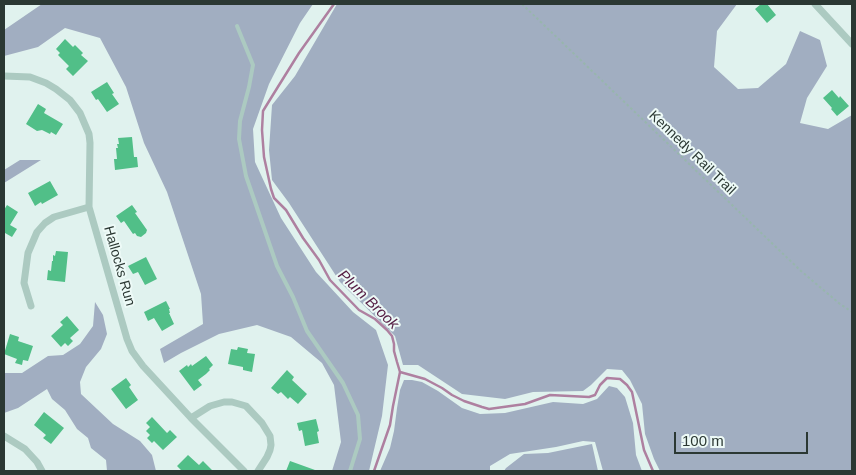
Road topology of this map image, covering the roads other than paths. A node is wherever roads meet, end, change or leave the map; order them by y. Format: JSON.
{"nodes":[{"id":1,"x":816,"y":4,"type":"edge"},
{"id":2,"x":237,"y":26,"type":"dead end"},
{"id":3,"x":852,"y":44,"type":"edge"},
{"id":4,"x":4,"y":76,"type":"edge"},
{"id":5,"x":89,"y":207,"type":"junction"},
{"id":6,"x":31,"y":306,"type":"dead end"},
{"id":7,"x":191,"y":418,"type":"junction"},
{"id":8,"x":4,"y":436,"type":"edge"},
{"id":9,"x":42,"y":471,"type":"edge"},
{"id":10,"x":244,"y":471,"type":"edge"},
{"id":11,"x":258,"y":471,"type":"edge"},
{"id":12,"x":350,"y":471,"type":"edge"}],
"edges":[{"from":1,"to":3,"type":"street"},
{"from":2,"to":12,"type":"lane"},
{"from":4,"to":5,"type":"street","name":"Hallocks Run"},
{"from":5,"to":6,"type":"street"},
{"from":5,"to":7,"type":"street","name":"Hallocks Run"},
{"from":7,"to":10,"type":"street","name":"Hallocks Run"},
{"from":7,"to":11,"type":"street"},
{"from":8,"to":9,"type":"street"}]}
